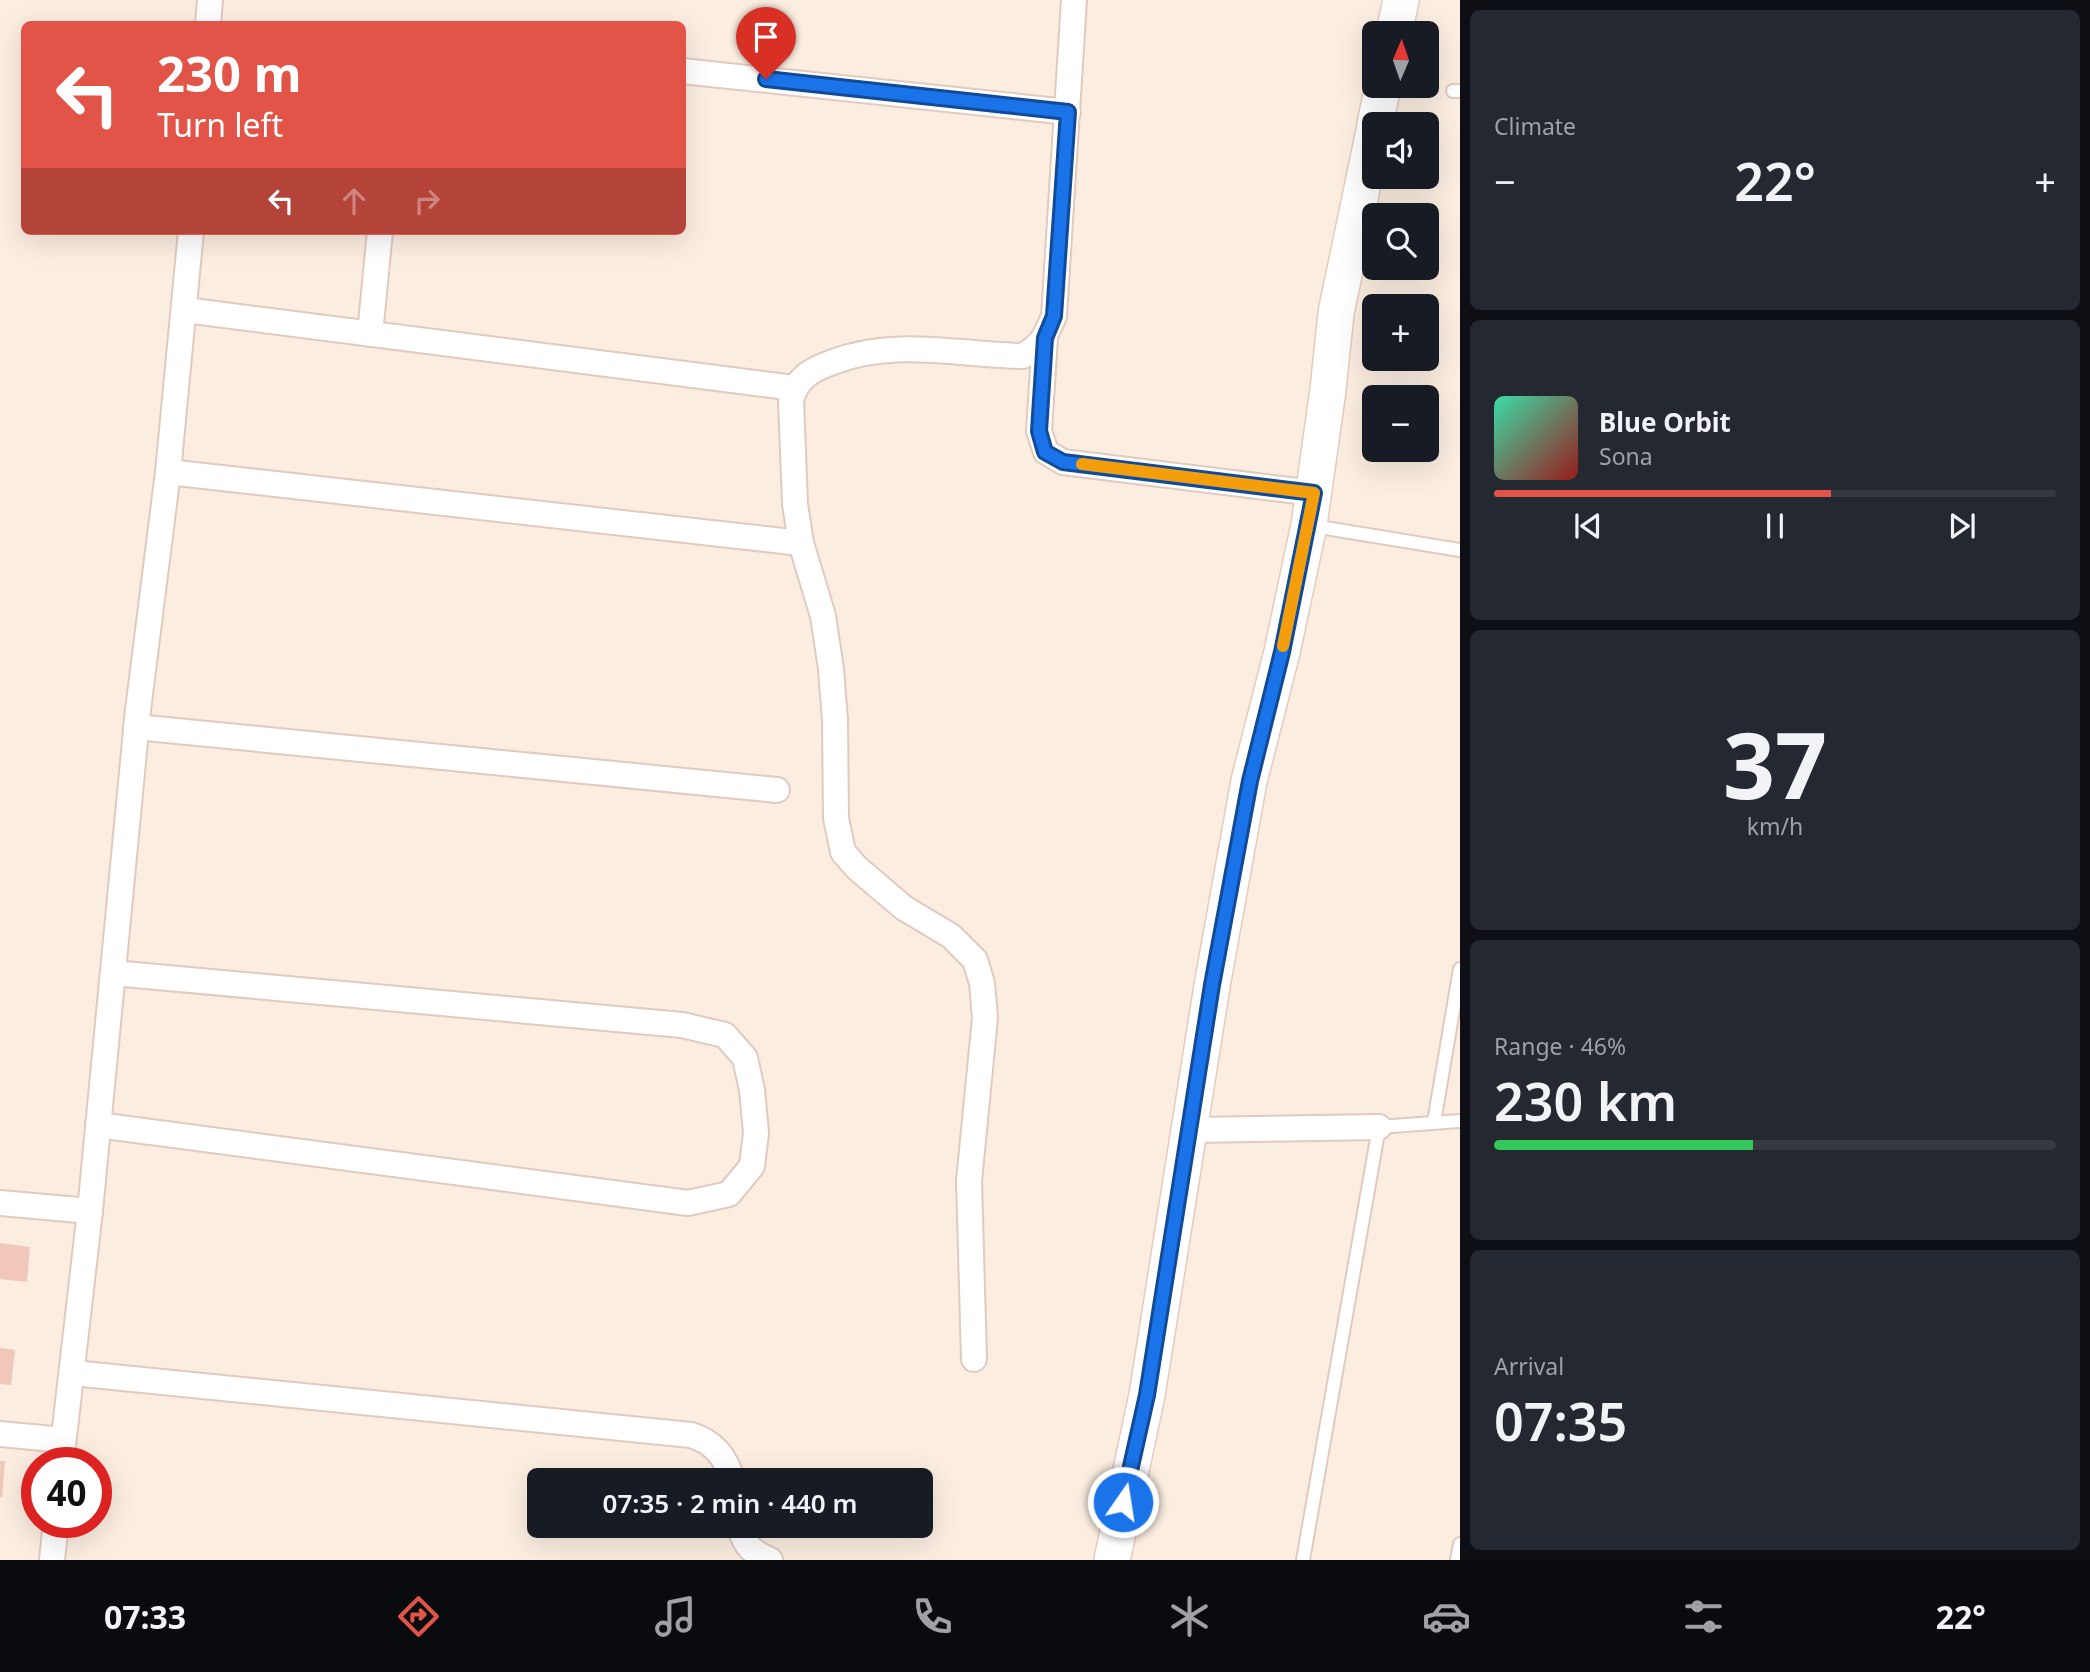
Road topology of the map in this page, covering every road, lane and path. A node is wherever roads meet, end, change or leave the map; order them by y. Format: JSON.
{"nodes":[{"id":1,"x":210,"y":0,"type":"edge"},
{"id":2,"x":1074,"y":0,"type":"edge"},
{"id":3,"x":1401,"y":0,"type":"edge"},
{"id":4,"x":208,"y":21,"type":"edge"},
{"id":5,"x":1397,"y":21,"type":"edge"},
{"id":6,"x":686,"y":71,"type":"edge"},
{"id":7,"x":1068,"y":112,"type":"junction"},
{"id":8,"x":1362,"y":188,"type":"edge"},
{"id":9,"x":191,"y":235,"type":"edge"},
{"id":10,"x":380,"y":235,"type":"edge"},
{"id":11,"x":185,"y":310,"type":"junction"},
{"id":12,"x":370,"y":334,"type":"junction"},
{"id":13,"x":1045,"y":338,"type":"junction"},
{"id":14,"x":794,"y":388,"type":"junction"},
{"id":15,"x":169,"y":472,"type":"junction"},
{"id":16,"x":1311,"y":509,"type":"junction"},
{"id":17,"x":802,"y":543,"type":"junction"},
{"id":18,"x":1460,"y":550,"type":"edge"},
{"id":19,"x":136,"y":727,"type":"junction"},
{"id":20,"x":777,"y":790,"type":"dead end"},
{"id":21,"x":1460,"y":969,"type":"edge"},
{"id":22,"x":113,"y":973,"type":"junction"},
{"id":23,"x":1460,"y":1121,"type":"edge"},
{"id":24,"x":1434,"y":1122,"type":"junction"},
{"id":25,"x":98,"y":1125,"type":"junction"},
{"id":26,"x":1379,"y":1127,"type":"junction"},
{"id":27,"x":1190,"y":1130,"type":"junction"},
{"id":28,"x":0,"y":1203,"type":"edge"},
{"id":29,"x":90,"y":1211,"type":"junction"},
{"id":30,"x":974,"y":1359,"type":"dead end"},
{"id":31,"x":73,"y":1373,"type":"junction"},
{"id":32,"x":0,"y":1434,"type":"edge"},
{"id":33,"x":45,"y":1447,"type":"edge"},
{"id":34,"x":63,"y":1447,"type":"edge"},
{"id":35,"x":726,"y":1468,"type":"edge"},
{"id":36,"x":54,"y":1538,"type":"edge"},
{"id":37,"x":743,"y":1538,"type":"edge"},
{"id":38,"x":1460,"y":1544,"type":"edge"},
{"id":39,"x":52,"y":1560,"type":"edge"},
{"id":40,"x":770,"y":1560,"type":"edge"},
{"id":41,"x":1112,"y":1560,"type":"edge"},
{"id":42,"x":1303,"y":1560,"type":"edge"},
{"id":43,"x":1457,"y":1560,"type":"edge"}],
"edges":[{"from":1,"to":4,"type":"street"},
{"from":2,"to":7,"type":"street"},
{"from":3,"to":5,"type":"street"},
{"from":6,"to":7,"type":"street"},
{"from":7,"to":13,"type":"street"},
{"from":8,"to":16,"type":"street"},
{"from":9,"to":11,"type":"street"},
{"from":10,"to":12,"type":"street"},
{"from":11,"to":12,"type":"street"},
{"from":11,"to":15,"type":"street"},
{"from":12,"to":14,"type":"street"},
{"from":13,"to":14,"type":"street"},
{"from":13,"to":16,"type":"street"},
{"from":14,"to":17,"type":"street"},
{"from":15,"to":17,"type":"street"},
{"from":15,"to":19,"type":"street"},
{"from":16,"to":18,"type":"lane"},
{"from":16,"to":27,"type":"street"},
{"from":17,"to":30,"type":"street"},
{"from":19,"to":20,"type":"street"},
{"from":19,"to":22,"type":"street"},
{"from":21,"to":24,"type":"lane"},
{"from":22,"to":25,"type":"street"},
{"from":22,"to":25,"type":"street"},
{"from":23,"to":24,"type":"lane"},
{"from":24,"to":26,"type":"lane"},
{"from":25,"to":29,"type":"street"},
{"from":26,"to":27,"type":"street"},
{"from":26,"to":42,"type":"lane"},
{"from":27,"to":41,"type":"street"},
{"from":28,"to":29,"type":"street"},
{"from":29,"to":31,"type":"street"},
{"from":31,"to":34,"type":"street"},
{"from":31,"to":35,"type":"street"},
{"from":32,"to":33,"type":"street"},
{"from":36,"to":39,"type":"street"},
{"from":37,"to":40,"type":"street"},
{"from":38,"to":43,"type":"lane"}]}
